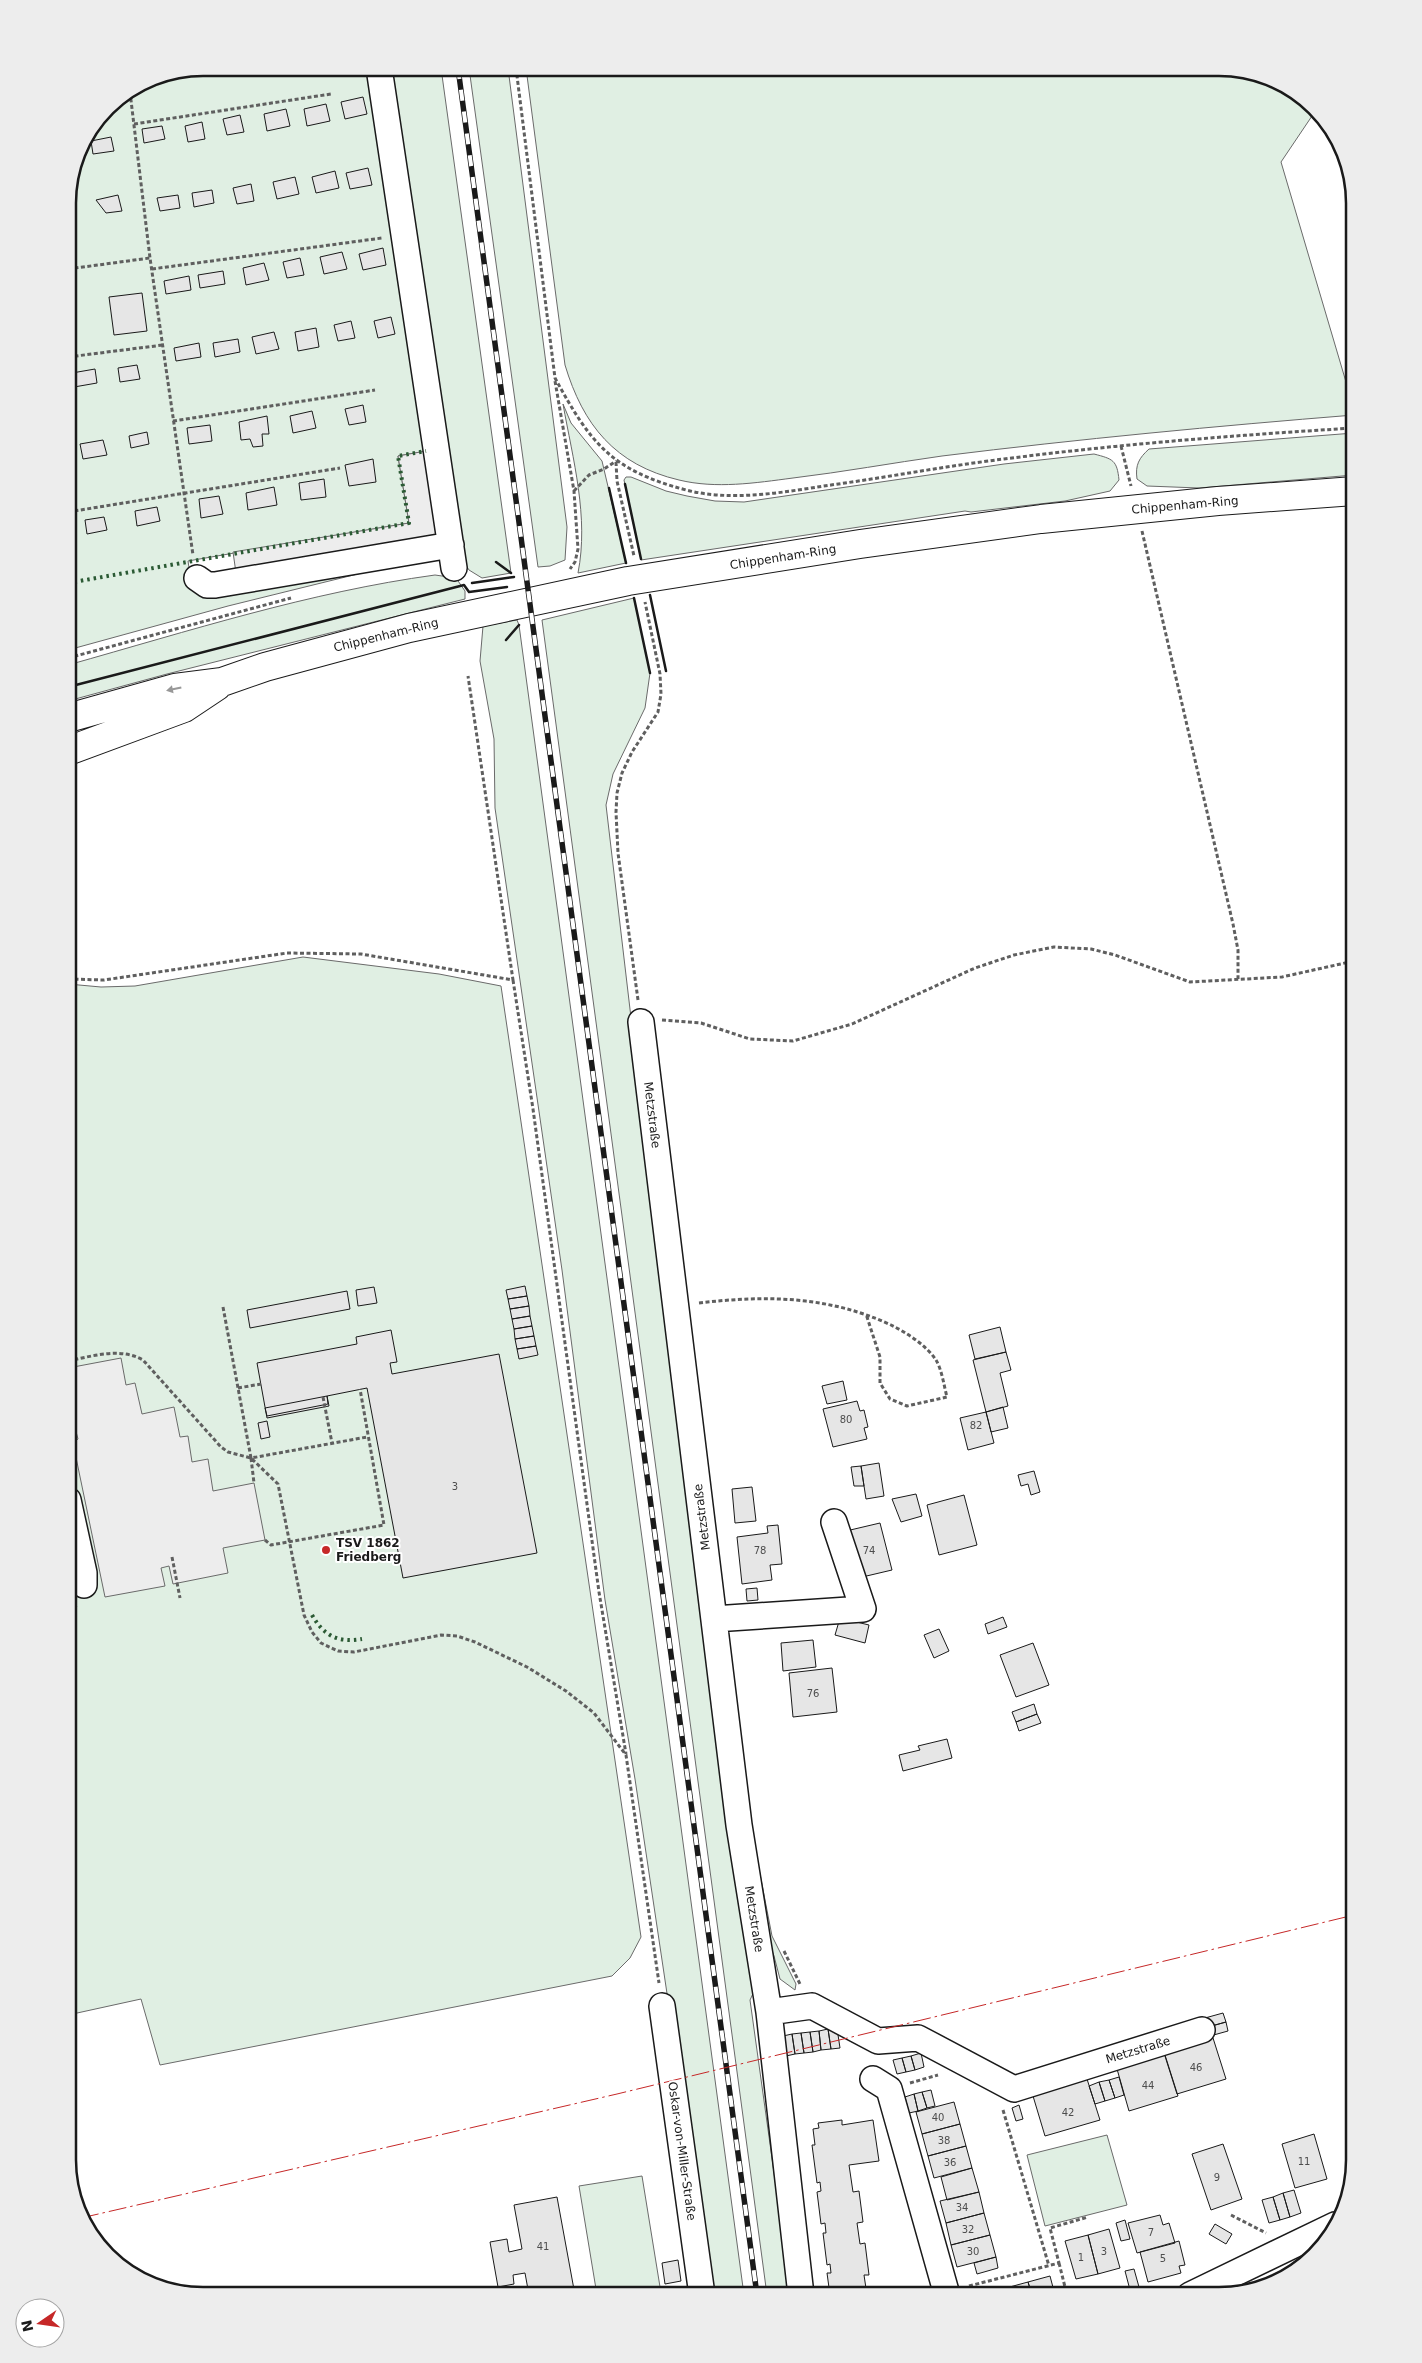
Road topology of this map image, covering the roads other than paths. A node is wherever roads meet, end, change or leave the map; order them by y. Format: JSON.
{"nodes":[{"id":1,"x":380,"y":77,"type":"edge"},
{"id":2,"x":1346,"y":492,"type":"edge"},
{"id":3,"x":197,"y":578,"type":"road end"},
{"id":4,"x":222,"y":682,"type":"junction"},
{"id":5,"x":77,"y":716,"type":"edge"},
{"id":6,"x":77,"y":748,"type":"edge"},
{"id":7,"x":641,"y":1022,"type":"road end"},
{"id":8,"x":834,"y":1522,"type":"dead end"},
{"id":9,"x":76,"y":1538,"type":"edge"},
{"id":10,"x":84,"y":1585,"type":"dead end"},
{"id":11,"x":714,"y":1619,"type":"junction"},
{"id":12,"x":662,"y":2006,"type":"road end"},
{"id":13,"x":769,"y":2012,"type":"junction"},
{"id":14,"x":1202,"y":2030,"type":"dead end"},
{"id":15,"x":881,"y":2084,"type":"road end"},
{"id":16,"x":1324,"y":2230,"type":"edge"},
{"id":17,"x":701,"y":2286,"type":"edge"},
{"id":18,"x":800,"y":2287,"type":"edge"},
{"id":19,"x":945,"y":2287,"type":"edge"},
{"id":20,"x":1208,"y":2287,"type":"edge"}],
"edges":[{"from":1,"to":3,"type":"street"},
{"from":2,"to":4,"type":"main road","name":"Chippenham-Ring"},
{"from":4,"to":5,"type":"main road","name":"Chippenham-Ring","one_way":true},
{"from":4,"to":6,"type":"main road","name":"Chippenham-Ring"},
{"from":7,"to":11,"type":"street","name":"Metzstraße"},
{"from":8,"to":11,"type":"street"},
{"from":9,"to":10,"type":"street"},
{"from":11,"to":13,"type":"street","name":"Metzstraße"},
{"from":12,"to":17,"type":"street","name":"Oskar-von-Miller-Straße"},
{"from":13,"to":14,"type":"street","name":"Metzstraße"},
{"from":13,"to":18,"type":"street","name":"Metzstraße"},
{"from":15,"to":19,"type":"street"},
{"from":16,"to":20,"type":"street"}]}
